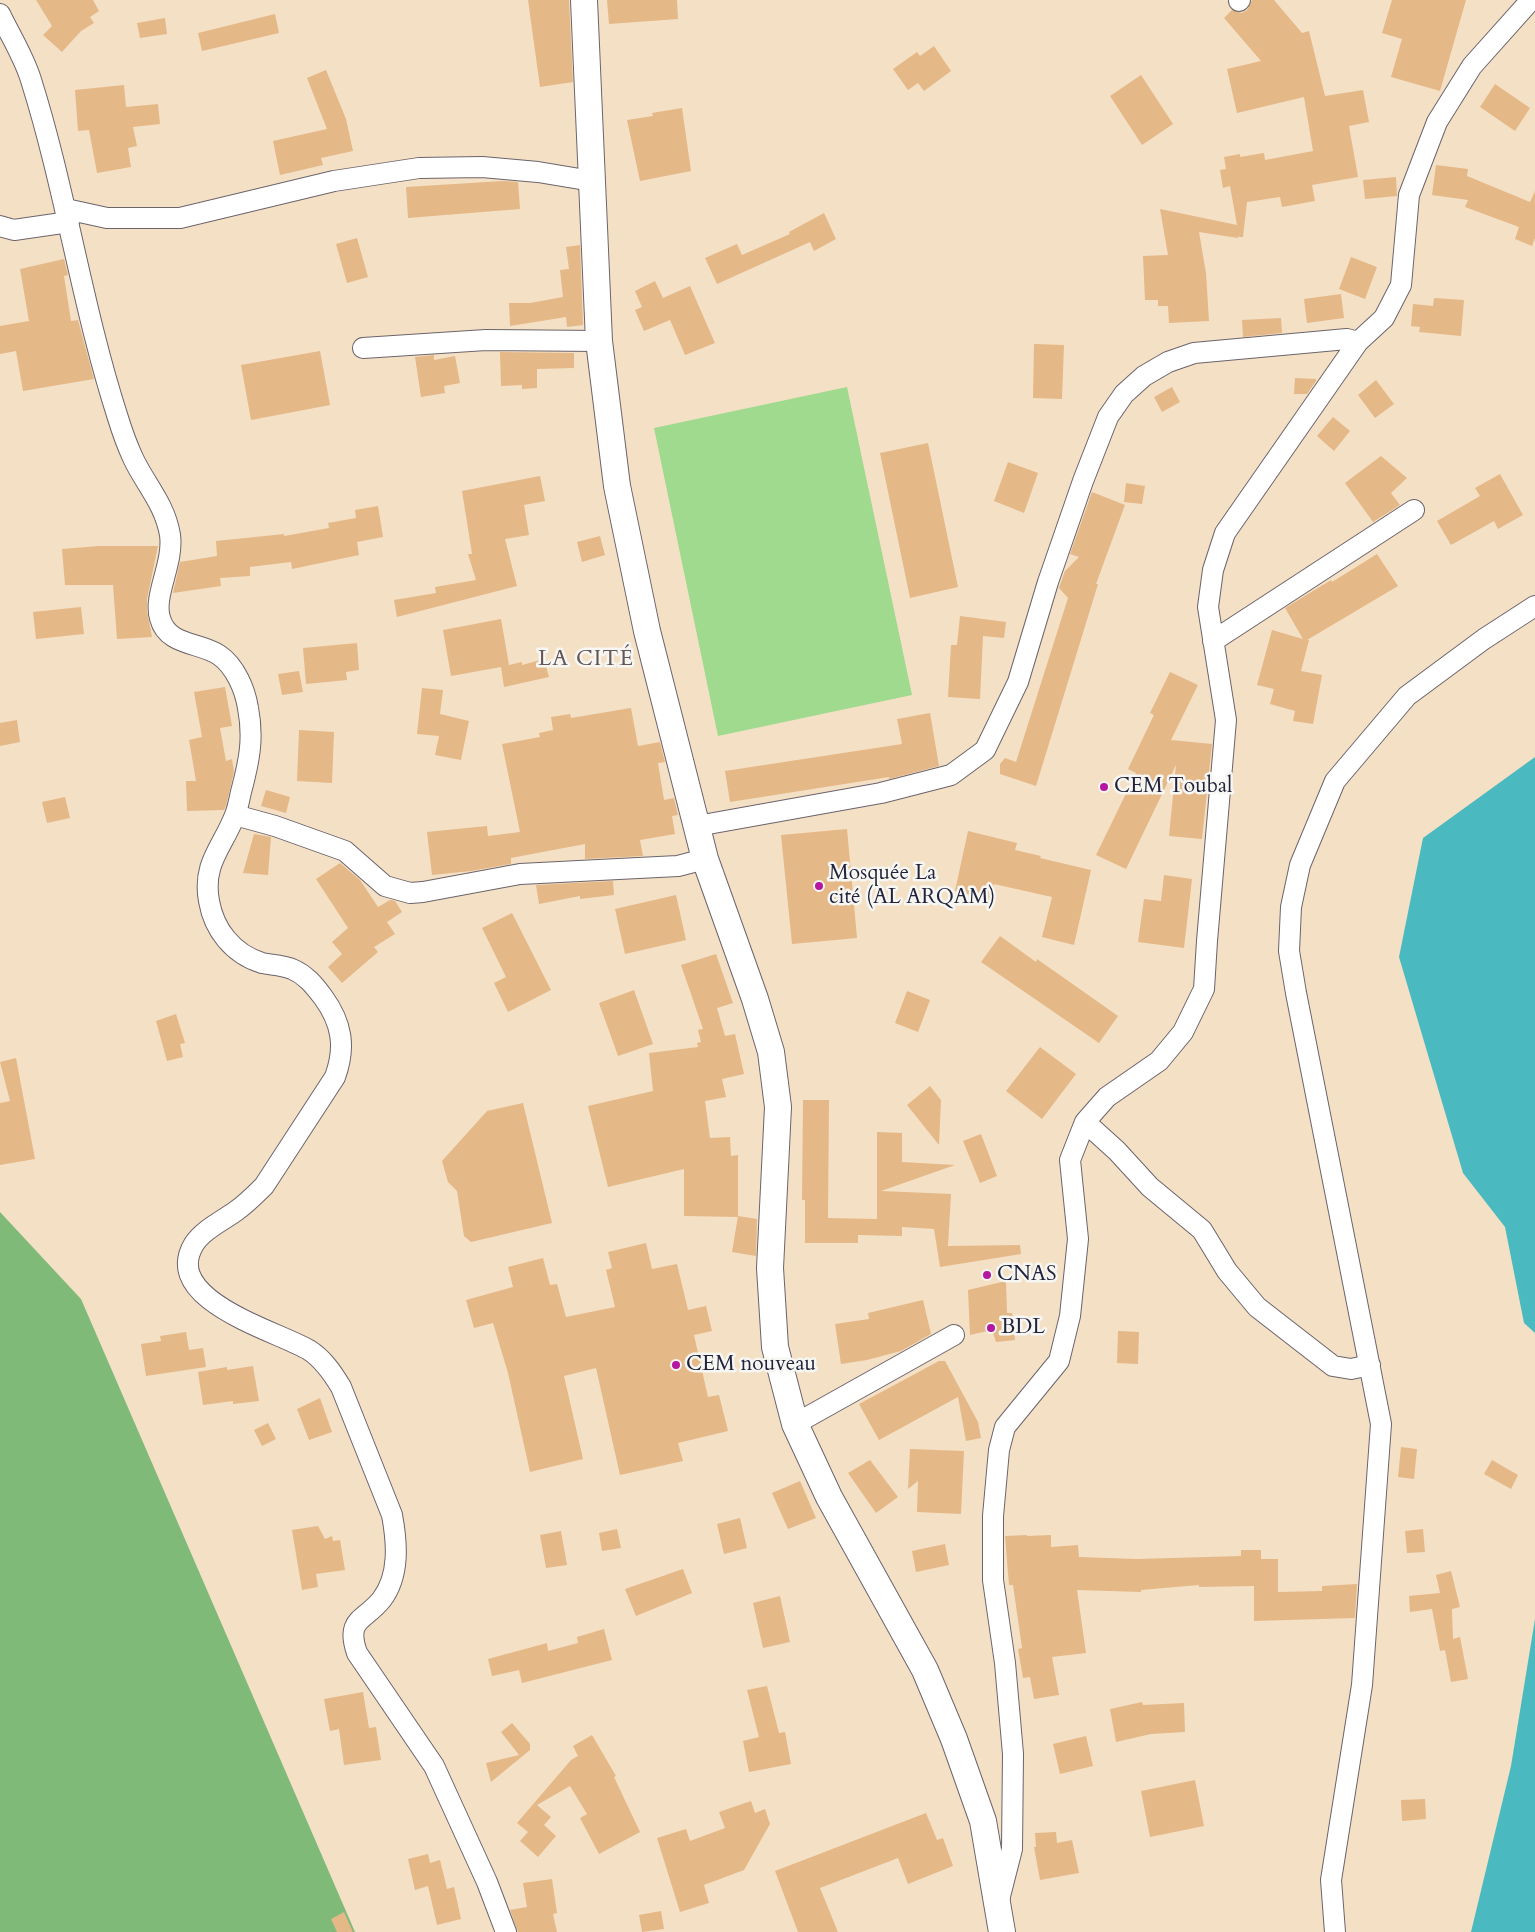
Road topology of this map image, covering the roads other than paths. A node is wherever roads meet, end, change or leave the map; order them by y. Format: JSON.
{"nodes":[{"id":1,"x":584,"y":0,"type":"edge"},
{"id":2,"x":1531,"y":0,"type":"edge"},
{"id":3,"x":0,"y":14,"type":"edge"},
{"id":4,"x":592,"y":181,"type":"junction"},
{"id":5,"x":68,"y":216,"type":"junction"},
{"id":6,"x":0,"y":226,"type":"edge"},
{"id":7,"x":599,"y":341,"type":"junction"},
{"id":8,"x":1358,"y":342,"type":"junction"},
{"id":9,"x":363,"y":348,"type":"dead end"},
{"id":10,"x":1414,"y":510,"type":"dead end"},
{"id":11,"x":1535,"y":606,"type":"edge"},
{"id":12,"x":1213,"y":641,"type":"junction"},
{"id":13,"x":235,"y":816,"type":"junction"},
{"id":14,"x":697,"y":826,"type":"junction"},
{"id":15,"x":705,"y":859,"type":"junction"},
{"id":16,"x":1085,"y":1122,"type":"junction"},
{"id":17,"x":954,"y":1335,"type":"dead end"},
{"id":18,"x":1370,"y":1366,"type":"junction"},
{"id":19,"x":795,"y":1424,"type":"junction"},
{"id":20,"x":998,"y":1905,"type":"junction"},
{"id":21,"x":506,"y":1932,"type":"edge"},
{"id":22,"x":1002,"y":1932,"type":"edge"},
{"id":23,"x":1335,"y":1932,"type":"edge"}],
"edges":[{"from":1,"to":4,"type":"main road"},
{"from":2,"to":8,"type":"street"},
{"from":3,"to":5,"type":"street"},
{"from":4,"to":5,"type":"street"},
{"from":4,"to":7,"type":"main road"},
{"from":5,"to":6,"type":"street"},
{"from":5,"to":13,"type":"street"},
{"from":7,"to":9,"type":"street"},
{"from":7,"to":14,"type":"main road"},
{"from":8,"to":12,"type":"street"},
{"from":8,"to":14,"type":"street"},
{"from":10,"to":12,"type":"street"},
{"from":11,"to":18,"type":"street"},
{"from":12,"to":16,"type":"street"},
{"from":13,"to":15,"type":"street"},
{"from":13,"to":21,"type":"street"},
{"from":14,"to":15,"type":"main road"},
{"from":15,"to":19,"type":"main road"},
{"from":16,"to":18,"type":"street"},
{"from":16,"to":20,"type":"street"},
{"from":17,"to":19,"type":"street"},
{"from":18,"to":23,"type":"street"},
{"from":19,"to":20,"type":"main road"},
{"from":20,"to":22,"type":"main road"}]}
